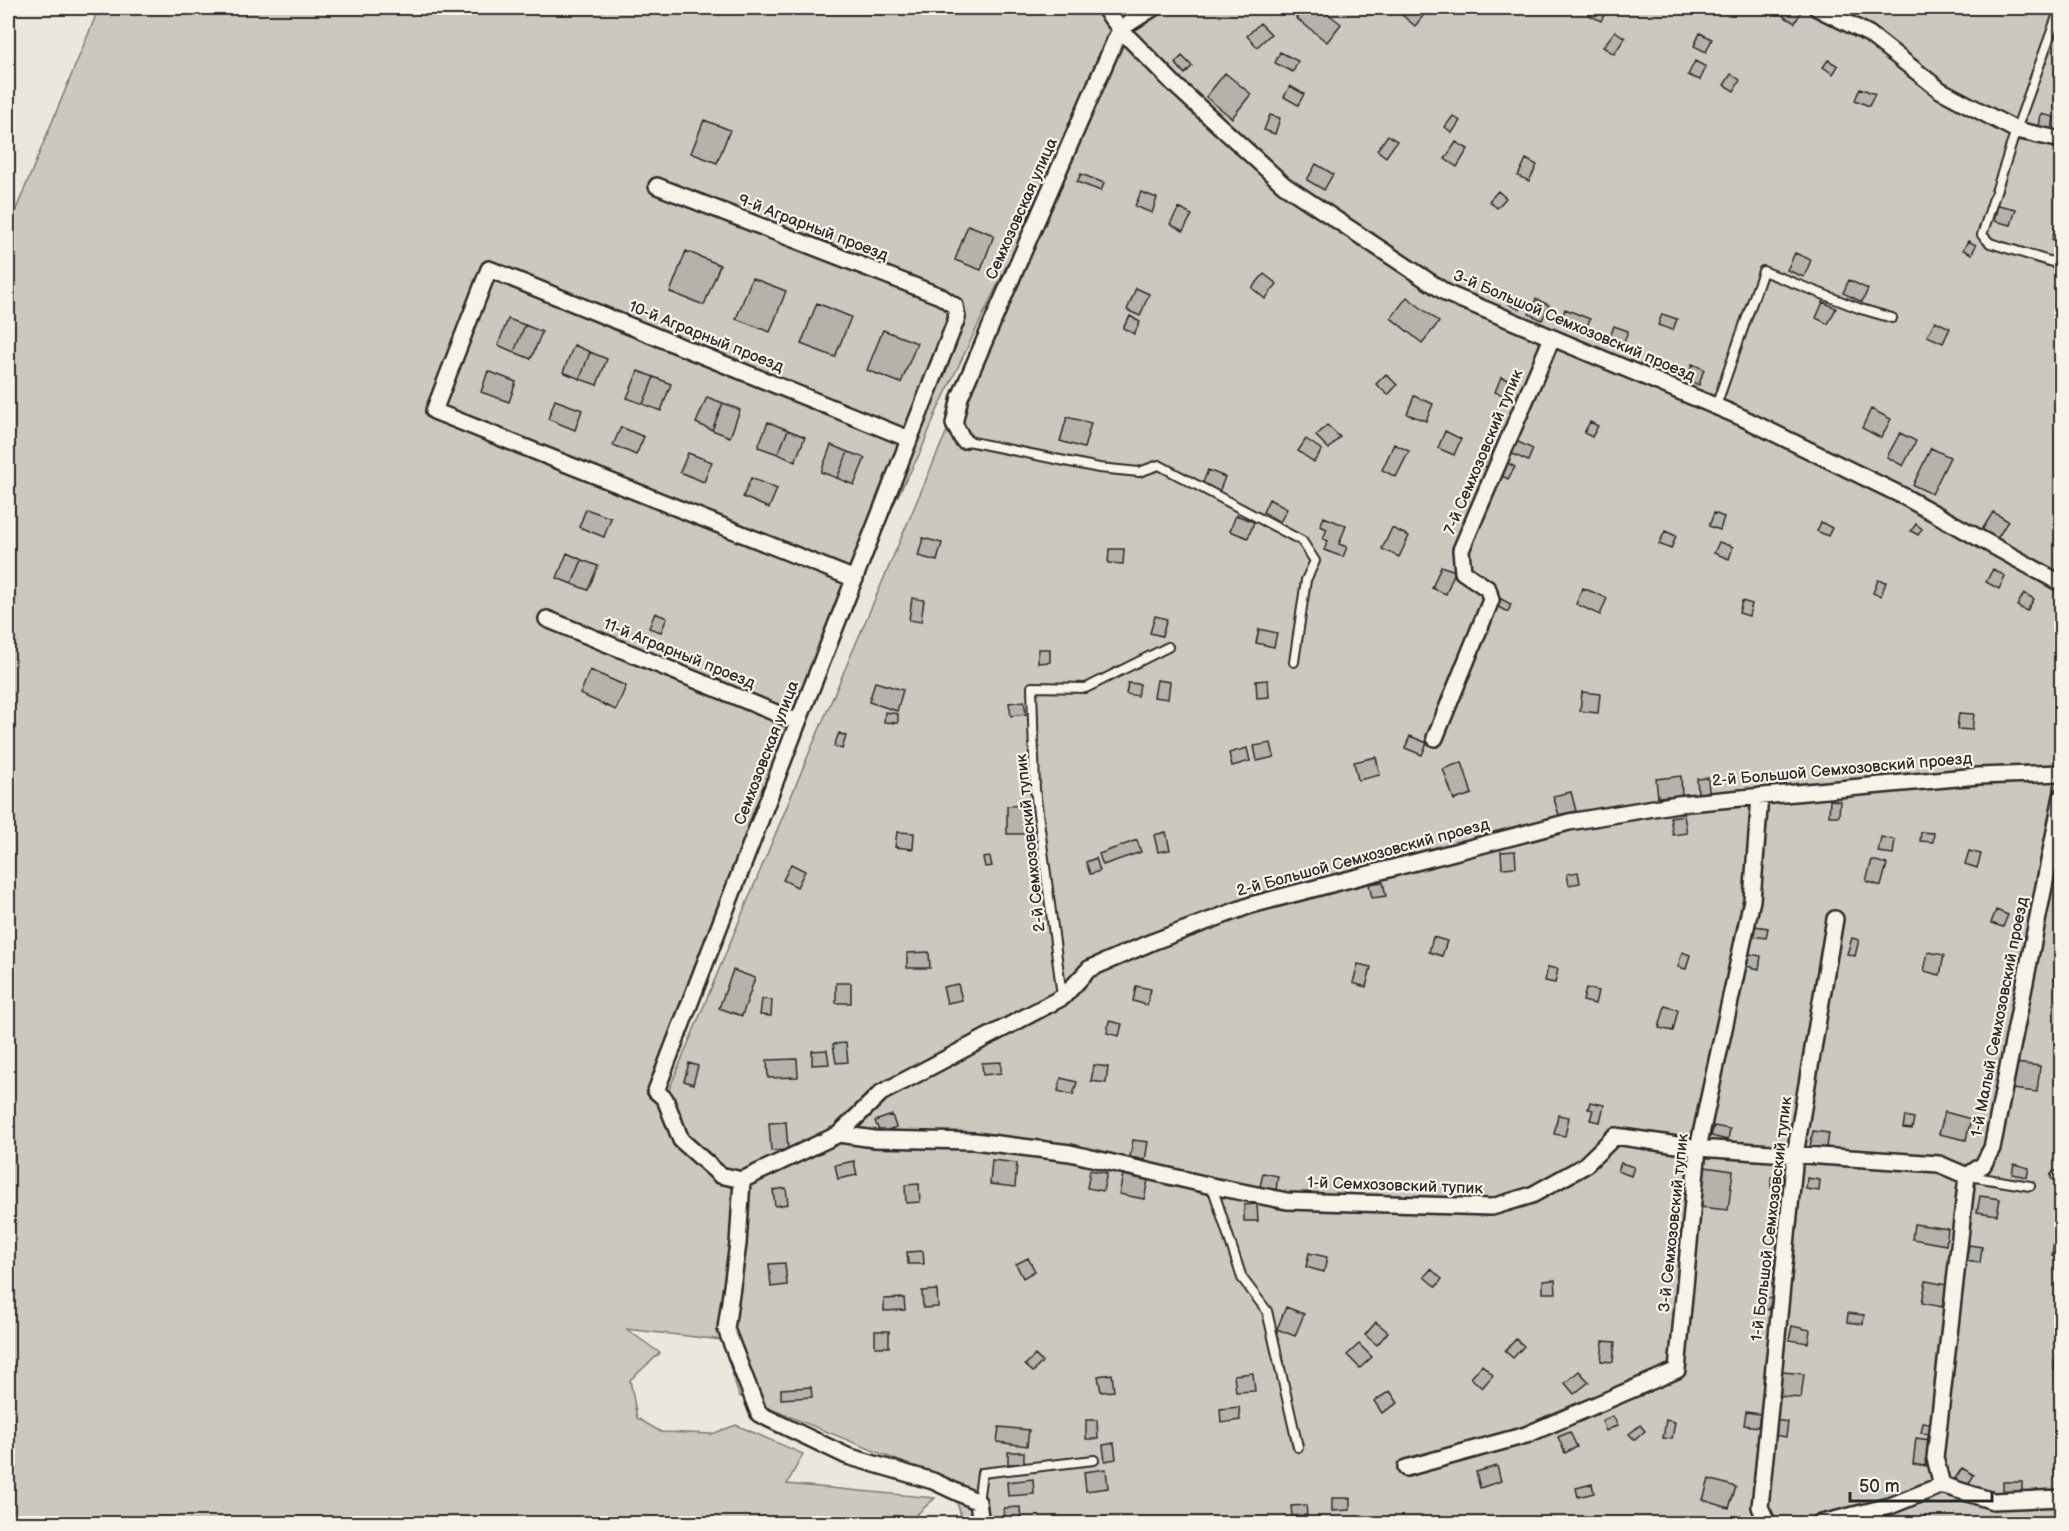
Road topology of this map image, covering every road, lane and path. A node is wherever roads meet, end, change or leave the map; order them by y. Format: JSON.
{"nodes":[{"id":1,"x":1104,"y":8,"type":"edge"},
{"id":2,"x":1153,"y":8,"type":"edge"},
{"id":3,"x":1817,"y":8,"type":"edge"},
{"id":4,"x":2060,"y":8,"type":"edge"},
{"id":5,"x":1120,"y":29,"type":"junction"},
{"id":6,"x":2016,"y":130,"type":"junction"},
{"id":7,"x":2061,"y":140,"type":"edge"},
{"id":8,"x":657,"y":186,"type":"dead end"},
{"id":9,"x":2061,"y":265,"type":"edge"},
{"id":10,"x":955,"y":306,"type":"joint"},
{"id":11,"x":1892,"y":318,"type":"dead end"},
{"id":12,"x":1552,"y":338,"type":"junction"},
{"id":13,"x":1716,"y":406,"type":"junction"},
{"id":14,"x":909,"y":439,"type":"junction"},
{"id":15,"x":963,"y":440,"type":"joint"},
{"id":16,"x":855,"y":579,"type":"junction"},
{"id":17,"x":2061,"y":584,"type":"edge"},
{"id":18,"x":547,"y":619,"type":"dead end"},
{"id":19,"x":1168,"y":646,"type":"dead end"},
{"id":20,"x":1294,"y":662,"type":"dead end"},
{"id":21,"x":798,"y":722,"type":"junction"},
{"id":22,"x":1435,"y":738,"type":"dead end"},
{"id":23,"x":2061,"y":773,"type":"edge"},
{"id":24,"x":1760,"y":796,"type":"junction"},
{"id":25,"x":2061,"y":796,"type":"edge"},
{"id":26,"x":1834,"y":919,"type":"dead end"},
{"id":27,"x":1063,"y":997,"type":"junction"},
{"id":28,"x":839,"y":1134,"type":"junction"},
{"id":29,"x":1698,"y":1148,"type":"junction"},
{"id":30,"x":1795,"y":1155,"type":"junction"},
{"id":31,"x":1967,"y":1176,"type":"junction"},
{"id":32,"x":742,"y":1180,"type":"junction"},
{"id":33,"x":1212,"y":1186,"type":"junction"},
{"id":34,"x":2030,"y":1186,"type":"dead end"},
{"id":35,"x":1298,"y":1447,"type":"dead end"},
{"id":36,"x":1094,"y":1460,"type":"dead end"},
{"id":37,"x":1406,"y":1468,"type":"dead end"},
{"id":38,"x":1942,"y":1485,"type":"junction"},
{"id":39,"x":2061,"y":1498,"type":"edge"},
{"id":40,"x":978,"y":1502,"type":"junction"},
{"id":41,"x":981,"y":1524,"type":"edge"},
{"id":42,"x":1768,"y":1524,"type":"edge"},
{"id":43,"x":1818,"y":1524,"type":"edge"}],
"edges":[{"from":1,"to":5,"type":"street","name":"3-й Большой Семхозовский проезд"},
{"from":2,"to":5,"type":"street"},
{"from":3,"to":6,"type":"street"},
{"from":4,"to":6,"type":"lane"},
{"from":5,"to":12,"type":"street","name":"3-й Большой Семхозовский проезд"},
{"from":5,"to":15,"type":"street","name":"Семхозовская улица"},
{"from":6,"to":7,"type":"street"},
{"from":6,"to":9,"type":"lane"},
{"from":8,"to":10,"type":"street","name":"9-й Аграрный проезд"},
{"from":10,"to":14,"type":"street","name":"Семхозовская улица"},
{"from":11,"to":13,"type":"lane"},
{"from":12,"to":13,"type":"street","name":"3-й Большой Семхозовский проезд"},
{"from":12,"to":22,"type":"street","name":"7-й Семхозовский тупик"},
{"from":13,"to":17,"type":"street","name":"3-й Большой Семхозовский проезд"},
{"from":14,"to":16,"type":"street","name":"Семхозовская улица"},
{"from":14,"to":16,"type":"street","name":"10-й Аграрный проезд"},
{"from":15,"to":20,"type":"lane"},
{"from":16,"to":21,"type":"street","name":"Семхозовская улица"},
{"from":18,"to":21,"type":"street","name":"11-й Аграрный проезд"},
{"from":19,"to":27,"type":"lane","name":"2-й Семхозовский тупик"},
{"from":21,"to":32,"type":"street","name":"Семхозовская улица"},
{"from":23,"to":24,"type":"street","name":"2-й Большой Семхозовский проезд"},
{"from":24,"to":27,"type":"street","name":"2-й Большой Семхозовский проезд"},
{"from":24,"to":29,"type":"street","name":"3-й Семхозовский тупик"},
{"from":25,"to":31,"type":"street","name":"1-й Малый Семхозовский проезд"},
{"from":26,"to":30,"type":"street","name":"1-й Большой Семхозовский тупик"},
{"from":27,"to":28,"type":"street","name":"2-й Большой Семхозовский проезд"},
{"from":28,"to":32,"type":"street","name":"2-й Большой Семхозовский проезд"},
{"from":28,"to":33,"type":"street","name":"1-й Семхозовский тупик"},
{"from":29,"to":30,"type":"street","name":"1-й Семхозовский тупик"},
{"from":29,"to":33,"type":"street","name":"1-й Семхозовский тупик"},
{"from":29,"to":37,"type":"street","name":"3-й Семхозовский тупик"},
{"from":30,"to":31,"type":"street","name":"1-й Семхозовский тупик"},
{"from":30,"to":42,"type":"street","name":"1-й Большой Семхозовский тупик"},
{"from":31,"to":34,"type":"lane"},
{"from":31,"to":38,"type":"street"},
{"from":32,"to":40,"type":"street"},
{"from":33,"to":35,"type":"lane"},
{"from":36,"to":40,"type":"lane"},
{"from":38,"to":39,"type":"street"},
{"from":38,"to":43,"type":"street"},
{"from":40,"to":41,"type":"street"}]}
